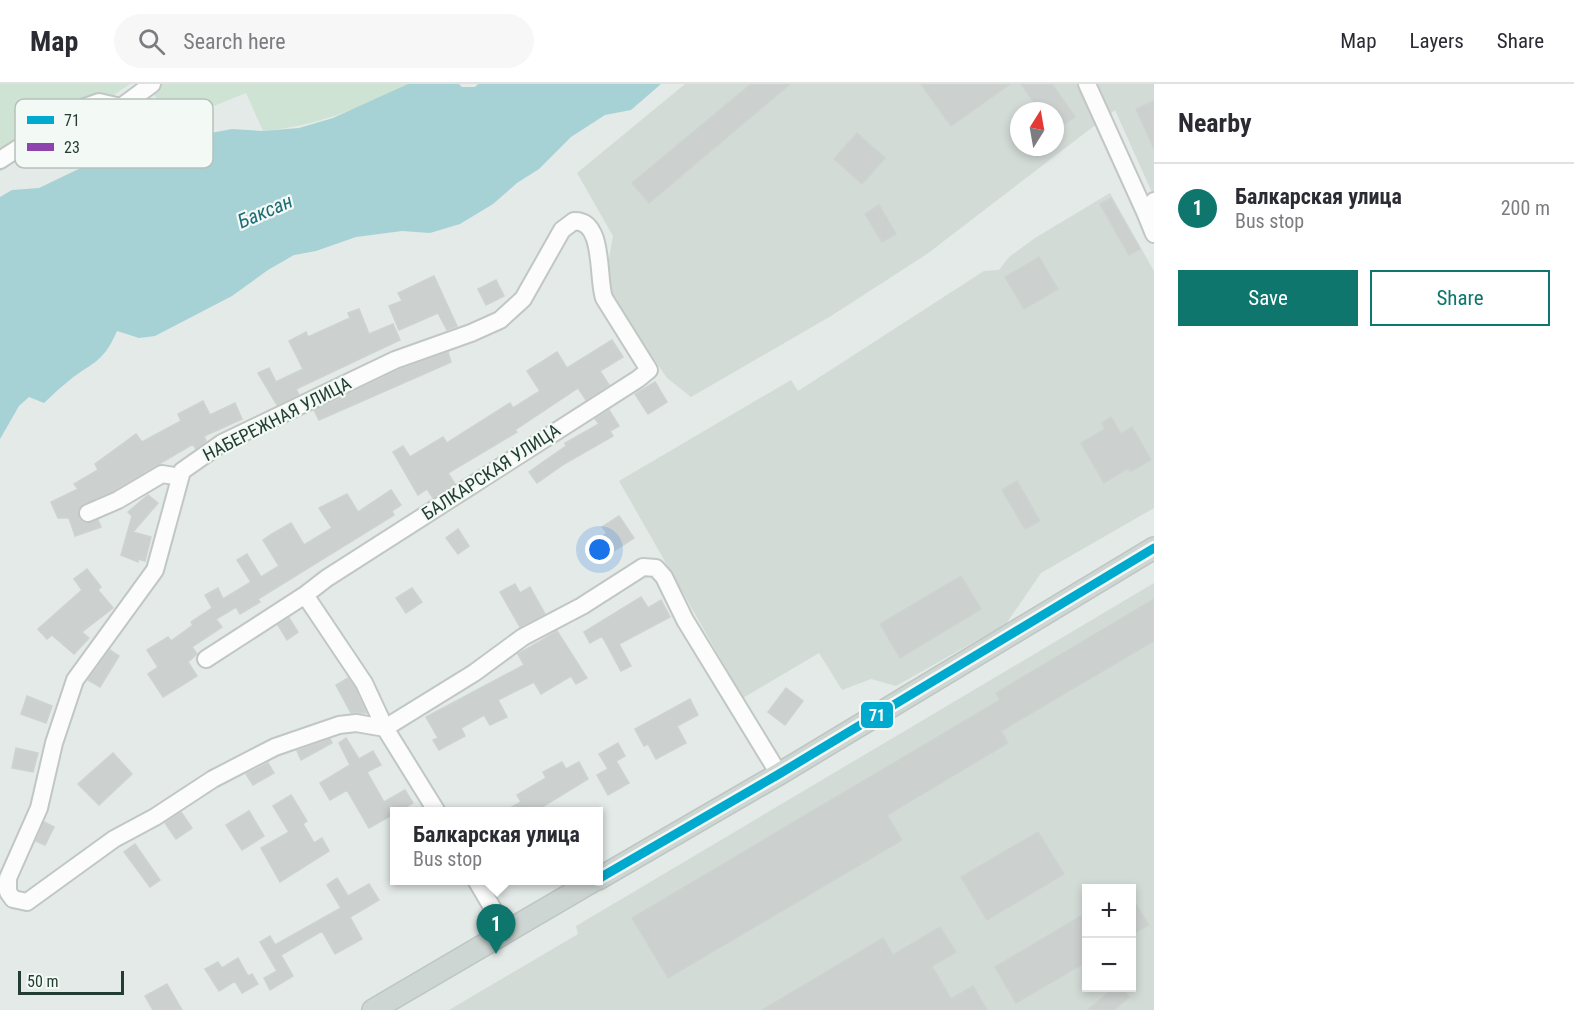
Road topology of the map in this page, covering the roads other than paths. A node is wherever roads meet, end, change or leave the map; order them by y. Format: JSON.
{"nodes":[{"id":1,"x":152,"y":84,"type":"edge"},
{"id":2,"x":1087,"y":84,"type":"edge"},
{"id":3,"x":132,"y":99,"type":"edge"},
{"id":4,"x":15,"y":150,"type":"edge"},
{"id":5,"x":0,"y":160,"type":"edge"},
{"id":6,"x":1149,"y":207,"type":"edge"},
{"id":7,"x":1154,"y":234,"type":"edge"},
{"id":8,"x":649,"y":370,"type":"joint"},
{"id":9,"x":180,"y":477,"type":"junction"},
{"id":10,"x":88,"y":513,"type":"dead end"},
{"id":11,"x":1154,"y":548,"type":"edge"},
{"id":12,"x":305,"y":595,"type":"junction"},
{"id":13,"x":207,"y":659,"type":"dead end"},
{"id":14,"x":385,"y":728,"type":"junction"},
{"id":15,"x":780,"y":774,"type":"junction"},
{"id":16,"x":433,"y":807,"type":"edge"},
{"id":17,"x":603,"y":876,"type":"edge"},
{"id":18,"x":479,"y":885,"type":"edge"},
{"id":19,"x":587,"y":885,"type":"edge"},
{"id":20,"x":506,"y":932,"type":"junction"},
{"id":21,"x":373,"y":1010,"type":"edge"}],
"edges":[{"from":1,"to":3,"type":"street"},
{"from":2,"to":6,"type":"street"},
{"from":4,"to":5,"type":"street"},
{"from":6,"to":7,"type":"street"},
{"from":8,"to":9,"type":"street","name":"НАБЕРЕЖНАЯ УЛИЦА"},
{"from":8,"to":12,"type":"street","name":"БАЛКАРСКАЯ УЛИЦА"},
{"from":9,"to":10,"type":"street"},
{"from":9,"to":14,"type":"street"},
{"from":11,"to":15,"type":"main road"},
{"from":12,"to":13,"type":"street","name":"БАЛКАРСКАЯ УЛИЦА"},
{"from":12,"to":14,"type":"street"},
{"from":14,"to":15,"type":"street"},
{"from":14,"to":16,"type":"street"},
{"from":15,"to":17,"type":"main road"},
{"from":18,"to":20,"type":"street"},
{"from":19,"to":20,"type":"main road"},
{"from":20,"to":21,"type":"main road"}]}
